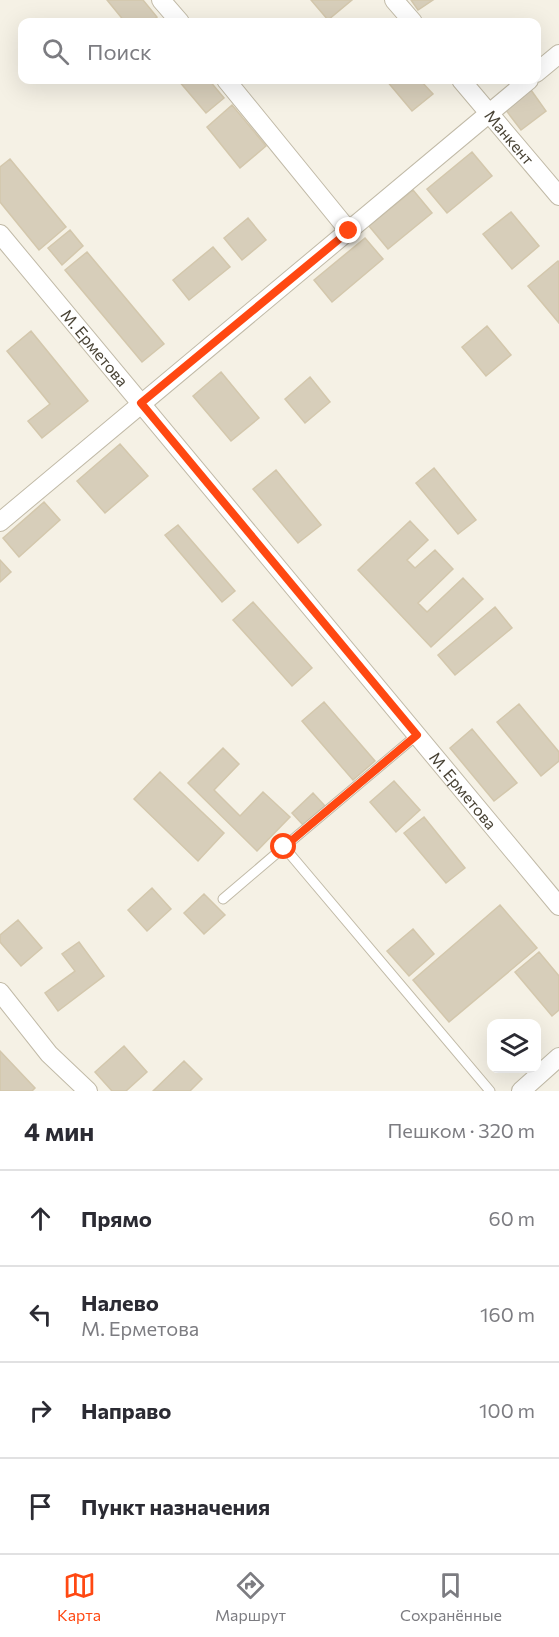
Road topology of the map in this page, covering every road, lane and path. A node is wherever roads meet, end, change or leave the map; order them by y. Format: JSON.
{"nodes":[{"id":1,"x":161,"y":0,"type":"edge"},
{"id":2,"x":394,"y":0,"type":"edge"},
{"id":3,"x":177,"y":18,"type":"edge"},
{"id":4,"x":410,"y":18,"type":"edge"},
{"id":5,"x":559,"y":54,"type":"edge"},
{"id":6,"x":541,"y":70,"type":"edge"},
{"id":7,"x":229,"y":84,"type":"edge"},
{"id":8,"x":464,"y":84,"type":"edge"},
{"id":9,"x":524,"y":84,"type":"edge"},
{"id":10,"x":489,"y":113,"type":"junction"},
{"id":11,"x":559,"y":196,"type":"edge"},
{"id":12,"x":349,"y":231,"type":"junction"},
{"id":13,"x":0,"y":234,"type":"edge"},
{"id":14,"x":141,"y":403,"type":"junction"},
{"id":15,"x":0,"y":522,"type":"edge"},
{"id":16,"x":417,"y":735,"type":"junction"},
{"id":17,"x":284,"y":847,"type":"junction"},
{"id":18,"x":223,"y":898,"type":"dead end"},
{"id":19,"x":559,"y":906,"type":"edge"},
{"id":20,"x":0,"y":992,"type":"edge"},
{"id":21,"x":559,"y":1057,"type":"edge"},
{"id":22,"x":88,"y":1091,"type":"edge"},
{"id":23,"x":490,"y":1091,"type":"edge"},
{"id":24,"x":521,"y":1091,"type":"edge"}],
"edges":[{"from":1,"to":3,"type":"street"},
{"from":2,"to":4,"type":"street"},
{"from":5,"to":6,"type":"street"},
{"from":7,"to":12,"type":"street"},
{"from":8,"to":10,"type":"street","name":"Манкент"},
{"from":9,"to":10,"type":"street"},
{"from":10,"to":11,"type":"street","name":"Манкент"},
{"from":10,"to":12,"type":"street"},
{"from":12,"to":14,"type":"street"},
{"from":13,"to":14,"type":"street","name":"М. Ерметова"},
{"from":14,"to":15,"type":"street"},
{"from":14,"to":16,"type":"street","name":"М. Ерметова"},
{"from":16,"to":17,"type":"lane"},
{"from":16,"to":19,"type":"street","name":"М. Ерметова"},
{"from":17,"to":18,"type":"lane"},
{"from":17,"to":23,"type":"lane"},
{"from":20,"to":22,"type":"street"},
{"from":21,"to":24,"type":"street"}]}
